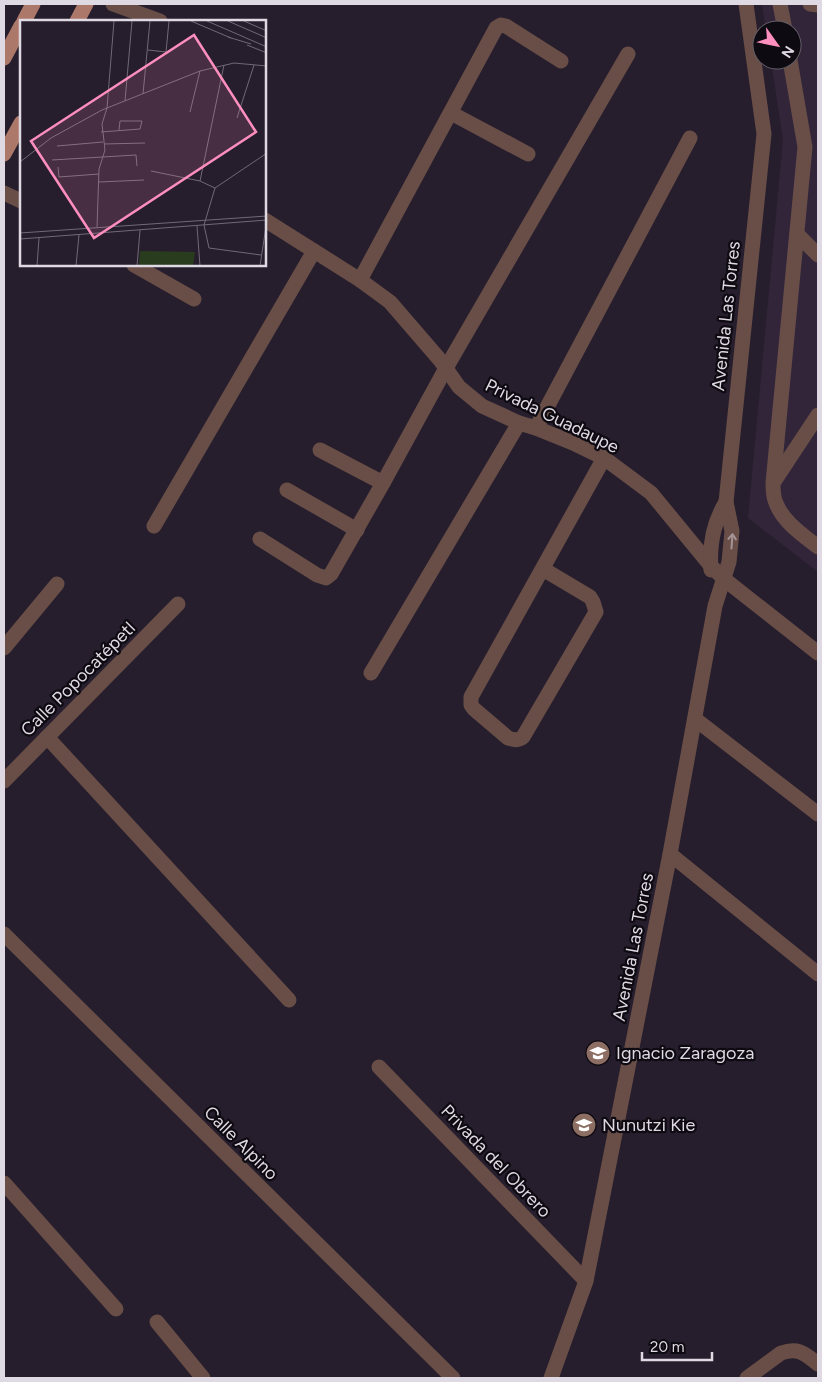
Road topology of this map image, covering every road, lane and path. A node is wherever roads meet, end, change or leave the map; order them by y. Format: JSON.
{"nodes":[{"id":1,"x":33,"y":4,"type":"edge"},
{"id":2,"x":86,"y":4,"type":"edge"},
{"id":3,"x":113,"y":4,"type":"edge"},
{"id":4,"x":746,"y":4,"type":"edge"},
{"id":5,"x":780,"y":4,"type":"edge"},
{"id":6,"x":810,"y":4,"type":"edge"},
{"id":7,"x":818,"y":5,"type":"edge"},
{"id":8,"x":25,"y":20,"type":"edge"},
{"id":9,"x":78,"y":20,"type":"edge"},
{"id":10,"x":157,"y":20,"type":"edge"},
{"id":11,"x":783,"y":20,"type":"edge"},
{"id":12,"x":20,"y":28,"type":"edge"},
{"id":13,"x":628,"y":54,"type":"dead end"},
{"id":14,"x":4,"y":58,"type":"edge"},
{"id":15,"x":561,"y":60,"type":"dead end"},
{"id":16,"x":792,"y":70,"type":"edge"},
{"id":17,"x":451,"y":113,"type":"junction"},
{"id":18,"x":20,"y":125,"type":"edge"},
{"id":19,"x":690,"y":138,"type":"dead end"},
{"id":20,"x":4,"y":154,"type":"edge"},
{"id":21,"x":528,"y":154,"type":"dead end"},
{"id":22,"x":4,"y":193,"type":"edge"},
{"id":23,"x":20,"y":201,"type":"edge"},
{"id":24,"x":266,"y":221,"type":"edge"},
{"id":25,"x":797,"y":234,"type":"junction"},
{"id":26,"x":314,"y":251,"type":"junction"},
{"id":27,"x":818,"y":255,"type":"edge"},
{"id":28,"x":136,"y":266,"type":"edge"},
{"id":29,"x":360,"y":280,"type":"junction"},
{"id":30,"x":194,"y":299,"type":"dead end"},
{"id":31,"x":446,"y":368,"type":"junction"},
{"id":32,"x":818,"y":415,"type":"edge"},
{"id":33,"x":519,"y":423,"type":"junction"},
{"id":34,"x":536,"y":428,"type":"junction"},
{"id":35,"x":320,"y":450,"type":"dead end"},
{"id":36,"x":604,"y":458,"type":"junction"},
{"id":37,"x":383,"y":483,"type":"junction"},
{"id":38,"x":773,"y":483,"type":"junction"},
{"id":39,"x":287,"y":490,"type":"dead end"},
{"id":40,"x":726,"y":502,"type":"junction"},
{"id":41,"x":154,"y":526,"type":"dead end"},
{"id":42,"x":357,"y":530,"type":"junction"},
{"id":43,"x":260,"y":539,"type":"dead end"},
{"id":44,"x":818,"y":547,"type":"edge"},
{"id":45,"x":711,"y":566,"type":"junction"},
{"id":46,"x":543,"y":569,"type":"junction"},
{"id":47,"x":724,"y":579,"type":"junction"},
{"id":48,"x":57,"y":584,"type":"dead end"},
{"id":49,"x":178,"y":604,"type":"dead end"},
{"id":50,"x":714,"y":606,"type":"junction"},
{"id":51,"x":4,"y":648,"type":"edge"},
{"id":52,"x":818,"y":653,"type":"edge"},
{"id":53,"x":371,"y":673,"type":"dead end"},
{"id":54,"x":695,"y":719,"type":"junction"},
{"id":55,"x":48,"y":737,"type":"junction"},
{"id":56,"x":4,"y":781,"type":"edge"},
{"id":57,"x":818,"y":814,"type":"edge"},
{"id":58,"x":670,"y":854,"type":"junction"},
{"id":59,"x":4,"y":934,"type":"edge"},
{"id":60,"x":818,"y":974,"type":"edge"},
{"id":61,"x":288,"y":1000,"type":"dead end"},
{"id":62,"x":379,"y":1067,"type":"dead end"},
{"id":63,"x":4,"y":1183,"type":"edge"},
{"id":64,"x":586,"y":1281,"type":"junction"},
{"id":65,"x":116,"y":1309,"type":"dead end"},
{"id":66,"x":156,"y":1322,"type":"dead end"},
{"id":67,"x":818,"y":1364,"type":"edge"},
{"id":68,"x":202,"y":1378,"type":"edge"},
{"id":69,"x":453,"y":1378,"type":"edge"},
{"id":70,"x":551,"y":1378,"type":"edge"},
{"id":71,"x":747,"y":1378,"type":"edge"}],
"edges":[{"from":1,"to":8,"type":"main road"},
{"from":2,"to":9,"type":"main road"},
{"from":3,"to":10,"type":"street"},
{"from":4,"to":40,"type":"street","name":"Avenida Las Torres"},
{"from":5,"to":11,"type":"street"},
{"from":6,"to":7,"type":"street"},
{"from":12,"to":14,"type":"main road"},
{"from":13,"to":31,"type":"street"},
{"from":15,"to":17,"type":"street"},
{"from":16,"to":25,"type":"street"},
{"from":17,"to":21,"type":"street"},
{"from":17,"to":29,"type":"street"},
{"from":18,"to":20,"type":"main road"},
{"from":19,"to":34,"type":"street"},
{"from":22,"to":23,"type":"street"},
{"from":24,"to":26,"type":"street","name":"Privada Guadaupe"},
{"from":25,"to":27,"type":"street"},
{"from":25,"to":38,"type":"street"},
{"from":26,"to":29,"type":"street","name":"Privada Guadaupe"},
{"from":26,"to":41,"type":"street"},
{"from":28,"to":30,"type":"street"},
{"from":29,"to":31,"type":"street","name":"Privada Guadaupe"},
{"from":31,"to":33,"type":"street","name":"Privada Guadaupe"},
{"from":31,"to":37,"type":"street"},
{"from":32,"to":38,"type":"street"},
{"from":33,"to":34,"type":"street","name":"Privada Guadaupe"},
{"from":33,"to":53,"type":"street"},
{"from":34,"to":36,"type":"street","name":"Privada Guadaupe"},
{"from":35,"to":37,"type":"street"},
{"from":36,"to":45,"type":"street","name":"Privada Guadaupe"},
{"from":36,"to":46,"type":"street"},
{"from":37,"to":42,"type":"street"},
{"from":38,"to":44,"type":"street"},
{"from":39,"to":42,"type":"street"},
{"from":40,"to":45,"type":"street","name":"Avenida Las Torres"},
{"from":47,"to":40,"type":"street","name":"Avenida Las Torres","one_way":true},
{"from":42,"to":43,"type":"street"},
{"from":45,"to":47,"type":"street","name":"Privada Guadaupe"},
{"from":45,"to":50,"type":"street","name":"Avenida Las Torres"},
{"from":46,"to":46,"type":"street"},
{"from":47,"to":50,"type":"street","name":"Avenida Las Torres"},
{"from":47,"to":52,"type":"street","name":"Privada Guadaupe"},
{"from":48,"to":51,"type":"street"},
{"from":49,"to":55,"type":"street","name":"Calle Popocatépetl"},
{"from":50,"to":54,"type":"street","name":"Avenida Las Torres"},
{"from":54,"to":57,"type":"street"},
{"from":54,"to":58,"type":"street","name":"Avenida Las Torres"},
{"from":55,"to":56,"type":"street","name":"Calle Popocatépetl"},
{"from":55,"to":61,"type":"street"},
{"from":58,"to":60,"type":"street"},
{"from":58,"to":64,"type":"street","name":"Avenida Las Torres"},
{"from":59,"to":69,"type":"street","name":"Calle Alpino"},
{"from":62,"to":64,"type":"street","name":"Privada del Obrero"},
{"from":63,"to":65,"type":"street"},
{"from":64,"to":70,"type":"street","name":"Avenida Las Torres"},
{"from":66,"to":68,"type":"street"},
{"from":67,"to":71,"type":"street"}]}
